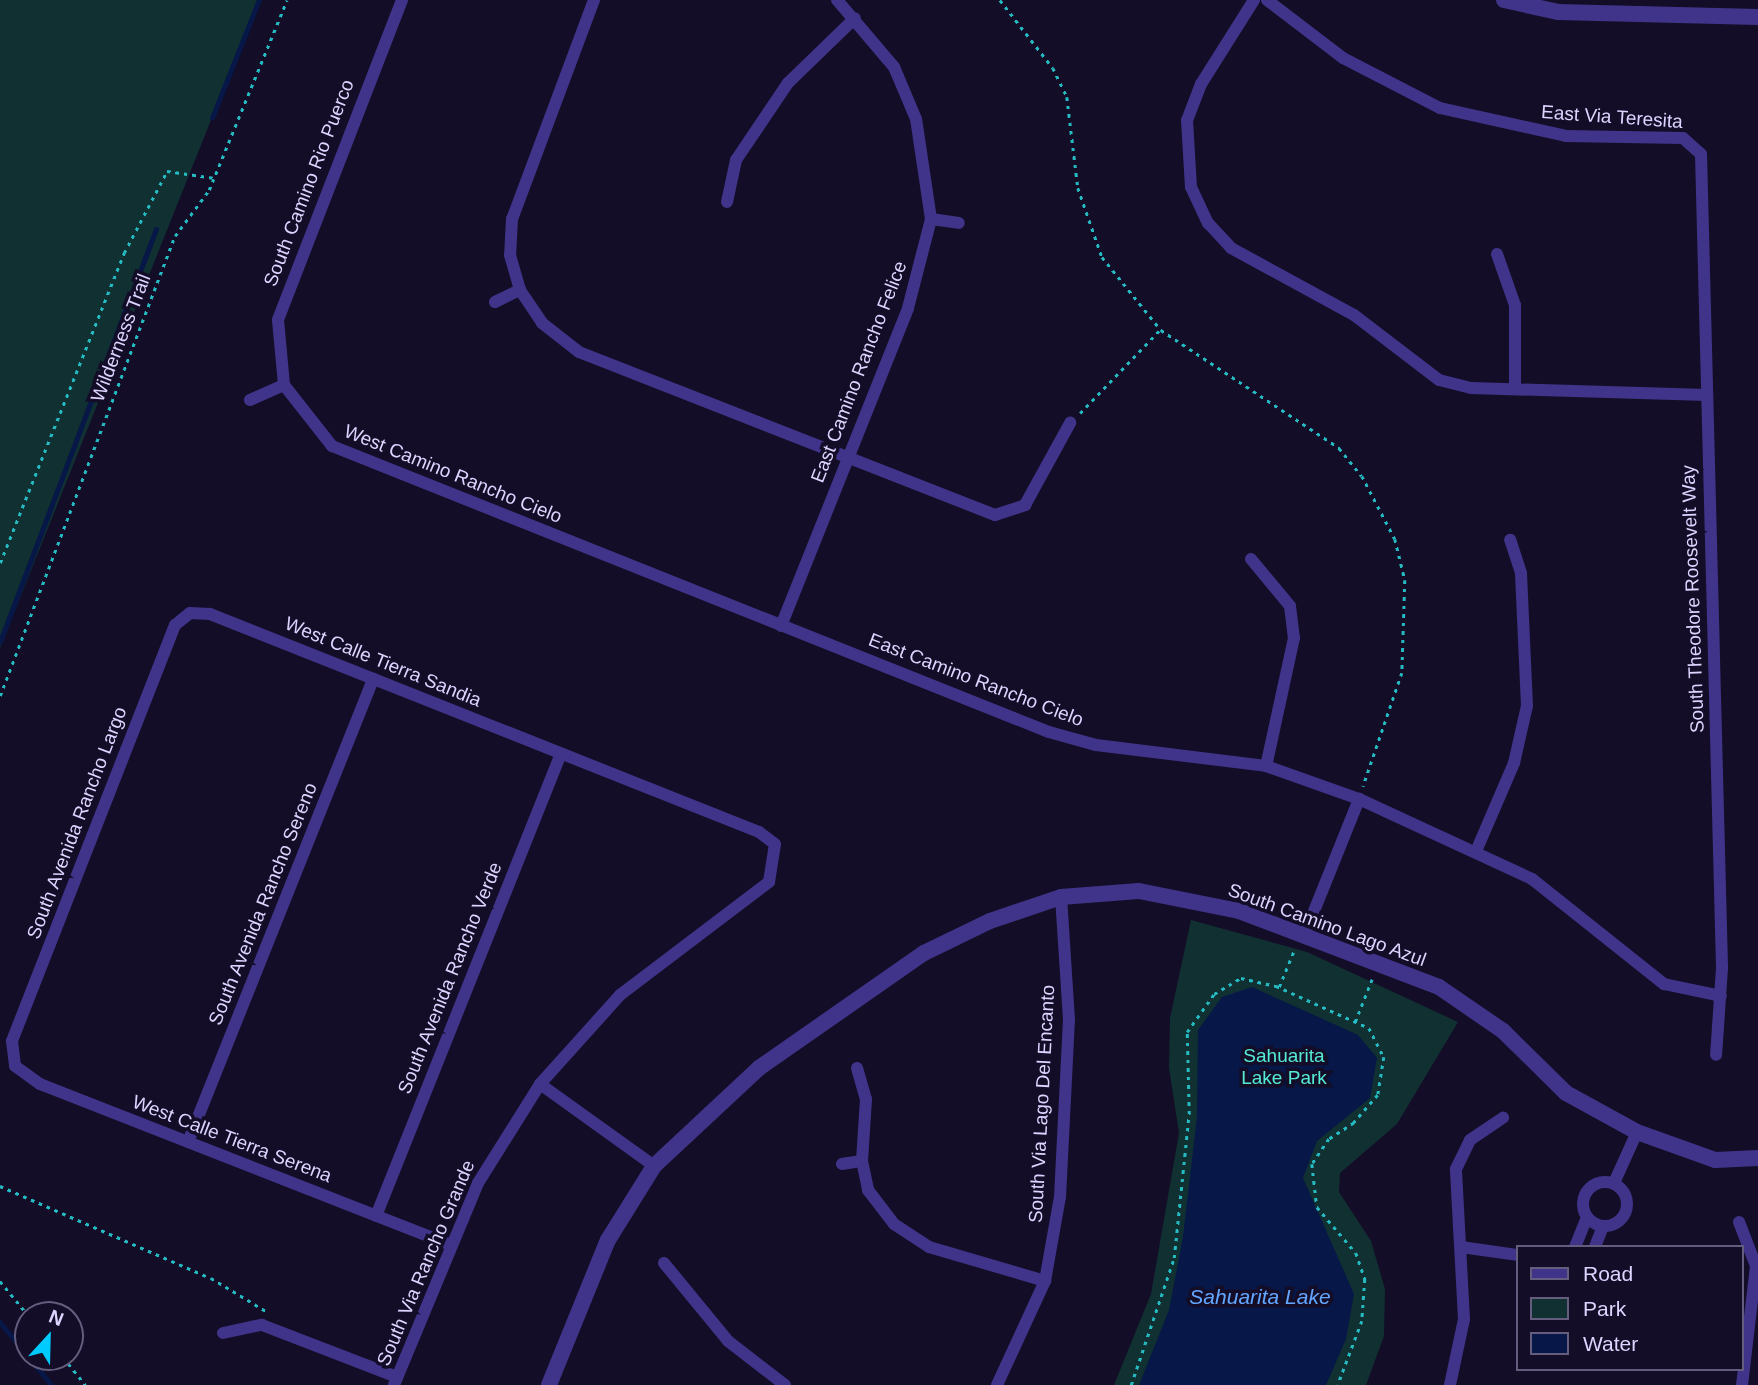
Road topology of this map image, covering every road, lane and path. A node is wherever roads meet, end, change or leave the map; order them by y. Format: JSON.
{"nodes":[{"id":1,"x":287,"y":0,"type":"edge"},
{"id":2,"x":402,"y":0,"type":"edge"},
{"id":3,"x":594,"y":0,"type":"edge"},
{"id":4,"x":837,"y":0,"type":"edge"},
{"id":5,"x":1000,"y":0,"type":"edge"},
{"id":6,"x":1254,"y":0,"type":"edge"},
{"id":7,"x":1267,"y":0,"type":"edge"},
{"id":8,"x":1504,"y":0,"type":"edge"},
{"id":9,"x":1758,"y":17,"type":"edge"},
{"id":10,"x":855,"y":18,"type":"junction"},
{"id":11,"x":1695,"y":143,"type":"joint"},
{"id":12,"x":214,"y":178,"type":"junction"},
{"id":13,"x":727,"y":202,"type":"dead end"},
{"id":14,"x":931,"y":219,"type":"junction"},
{"id":15,"x":959,"y":223,"type":"dead end"},
{"id":16,"x":1497,"y":254,"type":"dead end"},
{"id":17,"x":520,"y":290,"type":"junction"},
{"id":18,"x":495,"y":302,"type":"dead end"},
{"id":19,"x":1161,"y":330,"type":"junction"},
{"id":20,"x":284,"y":385,"type":"junction"},
{"id":21,"x":1515,"y":389,"type":"junction"},
{"id":22,"x":1707,"y":395,"type":"junction"},
{"id":23,"x":250,"y":400,"type":"dead end"},
{"id":24,"x":1070,"y":423,"type":"joint"},
{"id":25,"x":847,"y":458,"type":"junction"},
{"id":26,"x":1510,"y":540,"type":"dead end"},
{"id":27,"x":593,"y":551,"type":"joint"},
{"id":28,"x":1251,"y":559,"type":"dead end"},
{"id":29,"x":0,"y":563,"type":"edge"},
{"id":30,"x":190,"y":613,"type":"joint"},
{"id":31,"x":781,"y":626,"type":"junction"},
{"id":32,"x":373,"y":679,"type":"junction"},
{"id":33,"x":0,"y":696,"type":"edge"},
{"id":34,"x":561,"y":754,"type":"junction"},
{"id":35,"x":1266,"y":766,"type":"junction"},
{"id":36,"x":1359,"y":799,"type":"junction"},
{"id":37,"x":1477,"y":849,"type":"junction"},
{"id":38,"x":778,"y":857,"type":"joint"},
{"id":39,"x":1061,"y":897,"type":"junction"},
{"id":40,"x":1302,"y":935,"type":"junction"},
{"id":41,"x":1378,"y":964,"type":"junction"},
{"id":42,"x":1279,"y":987,"type":"junction"},
{"id":43,"x":1721,"y":996,"type":"junction"},
{"id":44,"x":1355,"y":1021,"type":"junction"},
{"id":45,"x":11,"y":1054,"type":"joint"},
{"id":46,"x":1716,"y":1055,"type":"dead end"},
{"id":47,"x":857,"y":1068,"type":"dead end"},
{"id":48,"x":540,"y":1084,"type":"junction"},
{"id":49,"x":1503,"y":1118,"type":"dead end"},
{"id":50,"x":1637,"y":1132,"type":"junction"},
{"id":51,"x":188,"y":1142,"type":"junction"},
{"id":52,"x":1758,"y":1158,"type":"edge"},
{"id":53,"x":862,"y":1161,"type":"junction"},
{"id":54,"x":842,"y":1164,"type":"dead end"},
{"id":55,"x":654,"y":1166,"type":"junction"},
{"id":56,"x":1614,"y":1183,"type":"junction"},
{"id":57,"x":0,"y":1186,"type":"edge"},
{"id":58,"x":376,"y":1216,"type":"junction"},
{"id":59,"x":1587,"y":1217,"type":"junction"},
{"id":60,"x":1740,"y":1222,"type":"dead end"},
{"id":61,"x":1603,"y":1226,"type":"junction"},
{"id":62,"x":451,"y":1245,"type":"junction"},
{"id":63,"x":1577,"y":1245,"type":"edge"},
{"id":64,"x":1596,"y":1245,"type":"edge"},
{"id":65,"x":1461,"y":1247,"type":"junction"},
{"id":66,"x":1516,"y":1255,"type":"edge"},
{"id":67,"x":664,"y":1263,"type":"dead end"},
{"id":68,"x":1045,"y":1281,"type":"junction"},
{"id":69,"x":0,"y":1282,"type":"edge"},
{"id":70,"x":16,"y":1301,"type":"edge"},
{"id":71,"x":273,"y":1314,"type":"dead end"},
{"id":72,"x":223,"y":1333,"type":"dead end"},
{"id":73,"x":1746,"y":1346,"type":"edge"},
{"id":74,"x":1744,"y":1366,"type":"edge"},
{"id":75,"x":74,"y":1371,"type":"edge"},
{"id":76,"x":396,"y":1381,"type":"edge"},
{"id":77,"x":86,"y":1385,"type":"edge"},
{"id":78,"x":549,"y":1385,"type":"edge"},
{"id":79,"x":785,"y":1385,"type":"edge"},
{"id":80,"x":997,"y":1385,"type":"edge"},
{"id":81,"x":1131,"y":1385,"type":"edge"},
{"id":82,"x":1338,"y":1385,"type":"edge"},
{"id":83,"x":1450,"y":1385,"type":"edge"}],
"edges":[{"from":1,"to":12,"type":"path","name":"Wilderness Trail"},
{"from":2,"to":20,"type":"street","name":"South Camino Rio Puerco"},
{"from":3,"to":17,"type":"street"},
{"from":4,"to":10,"type":"street","name":"East Camino Rancho Felice"},
{"from":5,"to":19,"type":"path"},
{"from":6,"to":21,"type":"street"},
{"from":7,"to":11,"type":"street","name":"East Via Teresita"},
{"from":8,"to":9,"type":"street"},
{"from":10,"to":13,"type":"street"},
{"from":10,"to":14,"type":"street","name":"East Camino Rancho Felice"},
{"from":11,"to":22,"type":"street","name":"South Theodore Roosevelt Way"},
{"from":12,"to":29,"type":"path"},
{"from":12,"to":33,"type":"path","name":"Wilderness Trail"},
{"from":14,"to":15,"type":"street"},
{"from":14,"to":25,"type":"street","name":"East Camino Rancho Felice"},
{"from":16,"to":21,"type":"street"},
{"from":17,"to":18,"type":"street"},
{"from":17,"to":25,"type":"street"},
{"from":19,"to":24,"type":"path"},
{"from":19,"to":36,"type":"path"},
{"from":20,"to":23,"type":"street"},
{"from":20,"to":27,"type":"street","name":"West Camino Rancho Cielo"},
{"from":21,"to":22,"type":"street"},
{"from":22,"to":43,"type":"street","name":"South Theodore Roosevelt Way"},
{"from":24,"to":25,"type":"street"},
{"from":25,"to":31,"type":"street","name":"East Camino Rancho Felice"},
{"from":26,"to":37,"type":"street"},
{"from":27,"to":31,"type":"street","name":"East Camino Rancho Cielo"},
{"from":28,"to":35,"type":"street"},
{"from":30,"to":32,"type":"street","name":"West Calle Tierra Sandia"},
{"from":30,"to":45,"type":"street","name":"South Avenida Rancho Largo"},
{"from":31,"to":35,"type":"street","name":"East Camino Rancho Cielo"},
{"from":32,"to":34,"type":"street","name":"West Calle Tierra Sandia"},
{"from":32,"to":51,"type":"street","name":"South Avenida Rancho Sereno"},
{"from":34,"to":38,"type":"street","name":"West Calle Tierra Sandia"},
{"from":34,"to":58,"type":"street","name":"South Avenida Rancho Verde"},
{"from":35,"to":36,"type":"street","name":"East Camino Rancho Cielo"},
{"from":36,"to":37,"type":"street","name":"East Camino Rancho Cielo"},
{"from":36,"to":40,"type":"street"},
{"from":37,"to":43,"type":"street","name":"East Camino Rancho Cielo"},
{"from":38,"to":48,"type":"street","name":"South Via Rancho Grande"},
{"from":39,"to":40,"type":"street","name":"South Camino Lago Azul"},
{"from":39,"to":55,"type":"street","name":"South Camino Lago Azul"},
{"from":39,"to":68,"type":"street","name":"South Via Lago Del Encanto"},
{"from":40,"to":41,"type":"street","name":"South Camino Lago Azul"},
{"from":40,"to":42,"type":"path"},
{"from":41,"to":44,"type":"path"},
{"from":41,"to":50,"type":"street","name":"South Camino Lago Azul"},
{"from":42,"to":44,"type":"path"},
{"from":42,"to":81,"type":"path"},
{"from":43,"to":46,"type":"street","name":"South Theodore Roosevelt Way"},
{"from":44,"to":82,"type":"path"},
{"from":45,"to":51,"type":"street","name":"West Calle Tierra Serena"},
{"from":47,"to":53,"type":"street"},
{"from":48,"to":55,"type":"street"},
{"from":48,"to":62,"type":"street","name":"South Via Rancho Grande"},
{"from":49,"to":65,"type":"street"},
{"from":50,"to":52,"type":"street","name":"South Camino Lago Azul"},
{"from":50,"to":56,"type":"street"},
{"from":51,"to":58,"type":"street","name":"West Calle Tierra Serena"},
{"from":53,"to":54,"type":"street"},
{"from":53,"to":68,"type":"street"},
{"from":55,"to":78,"type":"street","name":"South Camino Lago Azul"},
{"from":56,"to":59,"type":"street"},
{"from":56,"to":61,"type":"street"},
{"from":57,"to":71,"type":"path"},
{"from":58,"to":62,"type":"street","name":"West Calle Tierra Serena"},
{"from":59,"to":61,"type":"street"},
{"from":59,"to":63,"type":"street"},
{"from":60,"to":73,"type":"street"},
{"from":61,"to":64,"type":"street"},
{"from":62,"to":76,"type":"street","name":"South Via Rancho Grande"},
{"from":65,"to":66,"type":"street"},
{"from":65,"to":83,"type":"street"},
{"from":67,"to":79,"type":"street"},
{"from":68,"to":80,"type":"street","name":"South Via Lago Del Encanto"},
{"from":69,"to":70,"type":"path"},
{"from":72,"to":76,"type":"street"},
{"from":73,"to":74,"type":"street"},
{"from":75,"to":77,"type":"path"}]}
